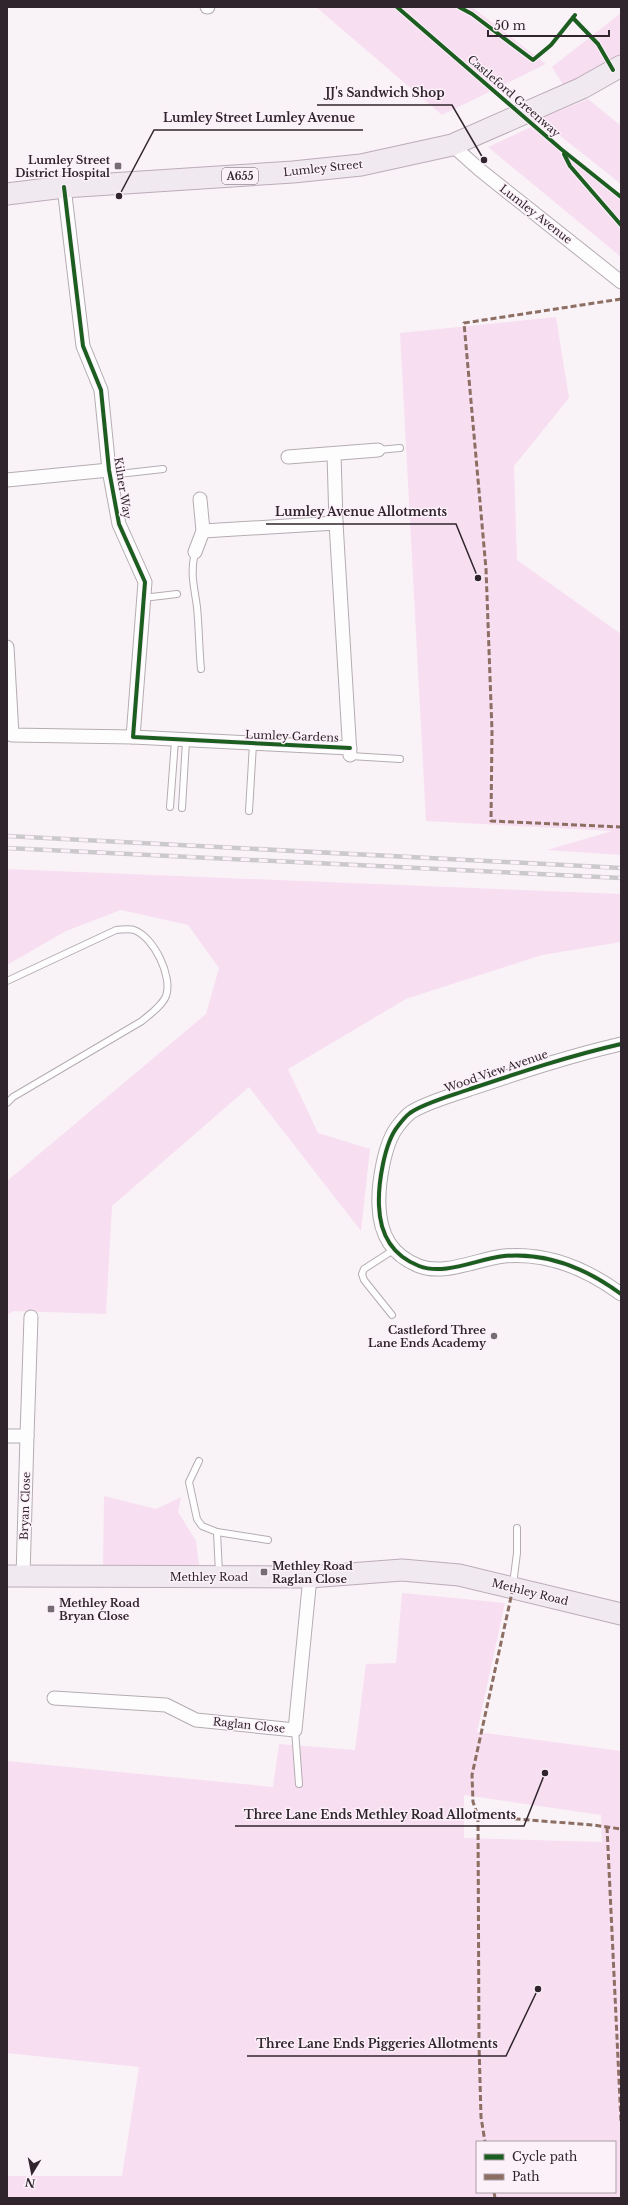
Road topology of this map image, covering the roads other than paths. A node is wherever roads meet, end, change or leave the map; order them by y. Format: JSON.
{"nodes":[{"id":1,"x":621,"y":66,"type":"edge"},
{"id":2,"x":460,"y":141,"type":"junction"},
{"id":3,"x":64,"y":187,"type":"junction"},
{"id":4,"x":7,"y":194,"type":"edge"},
{"id":5,"x":621,"y":282,"type":"edge"},
{"id":6,"x":400,"y":448,"type":"dead end"},
{"id":7,"x":378,"y":450,"type":"joint"},
{"id":8,"x":334,"y":454,"type":"junction"},
{"id":9,"x":288,"y":457,"type":"dead end"},
{"id":10,"x":163,"y":469,"type":"dead end"},
{"id":11,"x":110,"y":472,"type":"junction"},
{"id":12,"x":7,"y":480,"type":"edge"},
{"id":13,"x":200,"y":499,"type":"dead end"},
{"id":14,"x":336,"y":522,"type":"junction"},
{"id":15,"x":203,"y":531,"type":"junction"},
{"id":16,"x":195,"y":552,"type":"joint"},
{"id":17,"x":177,"y":594,"type":"dead end"},
{"id":18,"x":143,"y":598,"type":"junction"},
{"id":19,"x":7,"y":647,"type":"edge"},
{"id":20,"x":201,"y":669,"type":"dead end"},
{"id":21,"x":133,"y":738,"type":"junction"},
{"id":22,"x":181,"y":741,"type":"junction"},
{"id":23,"x":253,"y":744,"type":"junction"},
{"id":24,"x":350,"y":752,"type":"junction"},
{"id":25,"x":400,"y":759,"type":"dead end"},
{"id":26,"x":170,"y":807,"type":"dead end"},
{"id":27,"x":182,"y":808,"type":"dead end"},
{"id":28,"x":249,"y":811,"type":"dead end"},
{"id":29,"x":7,"y":981,"type":"edge"},
{"id":30,"x":621,"y":1044,"type":"edge"},
{"id":31,"x":7,"y":1103,"type":"edge"},
{"id":32,"x":395,"y":1249,"type":"junction"},
{"id":33,"x":621,"y":1294,"type":"edge"},
{"id":34,"x":392,"y":1315,"type":"dead end"},
{"id":35,"x":31,"y":1317,"type":"dead end"},
{"id":36,"x":7,"y":1436,"type":"edge"},
{"id":37,"x":28,"y":1436,"type":"junction"},
{"id":38,"x":199,"y":1461,"type":"dead end"},
{"id":39,"x":517,"y":1528,"type":"dead end"},
{"id":40,"x":217,"y":1532,"type":"junction"},
{"id":41,"x":268,"y":1540,"type":"dead end"},
{"id":42,"x":15,"y":1576,"type":"edge"},
{"id":43,"x":219,"y":1577,"type":"junction"},
{"id":44,"x":310,"y":1577,"type":"junction"},
{"id":45,"x":513,"y":1588,"type":"junction"},
{"id":46,"x":621,"y":1614,"type":"edge"},
{"id":47,"x":54,"y":1698,"type":"dead end"},
{"id":48,"x":295,"y":1730,"type":"junction"},
{"id":49,"x":299,"y":1784,"type":"dead end"}],
"edges":[{"from":1,"to":2,"type":"main road","name":"Lumley Street","number":"A655"},
{"from":2,"to":3,"type":"main road","name":"Lumley Street","number":"A655"},
{"from":2,"to":5,"type":"street","name":"Lumley Avenue"},
{"from":3,"to":4,"type":"main road","name":"Lumley Street","number":"A655"},
{"from":3,"to":11,"type":"street","name":"Kilner Way"},
{"from":6,"to":7,"type":"lane"},
{"from":7,"to":8,"type":"street"},
{"from":8,"to":9,"type":"street"},
{"from":8,"to":14,"type":"street","name":"Lumley Gardens"},
{"from":10,"to":11,"type":"lane"},
{"from":11,"to":12,"type":"street"},
{"from":11,"to":18,"type":"street","name":"Kilner Way"},
{"from":13,"to":15,"type":"street"},
{"from":14,"to":15,"type":"street"},
{"from":14,"to":24,"type":"street","name":"Lumley Gardens"},
{"from":15,"to":16,"type":"street"},
{"from":16,"to":20,"type":"lane"},
{"from":17,"to":18,"type":"lane"},
{"from":18,"to":21,"type":"street","name":"Kilner Way"},
{"from":19,"to":21,"type":"street"},
{"from":21,"to":22,"type":"street"},
{"from":22,"to":23,"type":"street","name":"Lumley Gardens"},
{"from":22,"to":26,"type":"lane"},
{"from":22,"to":27,"type":"lane"},
{"from":23,"to":24,"type":"street","name":"Lumley Gardens"},
{"from":23,"to":28,"type":"lane"},
{"from":24,"to":25,"type":"lane"},
{"from":29,"to":31,"type":"lane"},
{"from":30,"to":32,"type":"street","name":"Wood View Avenue"},
{"from":32,"to":33,"type":"street"},
{"from":32,"to":34,"type":"lane"},
{"from":35,"to":37,"type":"street","name":"Bryan Close"},
{"from":36,"to":37,"type":"street"},
{"from":37,"to":42,"type":"street","name":"Bryan Close"},
{"from":38,"to":40,"type":"lane"},
{"from":39,"to":45,"type":"lane"},
{"from":40,"to":41,"type":"lane"},
{"from":40,"to":43,"type":"lane"},
{"from":42,"to":43,"type":"main road","name":"Methley Road"},
{"from":43,"to":44,"type":"main road","name":"Methley Road"},
{"from":44,"to":45,"type":"main road","name":"Methley Road"},
{"from":44,"to":48,"type":"street","name":"Raglan Close"},
{"from":45,"to":46,"type":"main road","name":"Methley Road"},
{"from":47,"to":48,"type":"street","name":"Raglan Close"},
{"from":48,"to":49,"type":"lane"}]}
